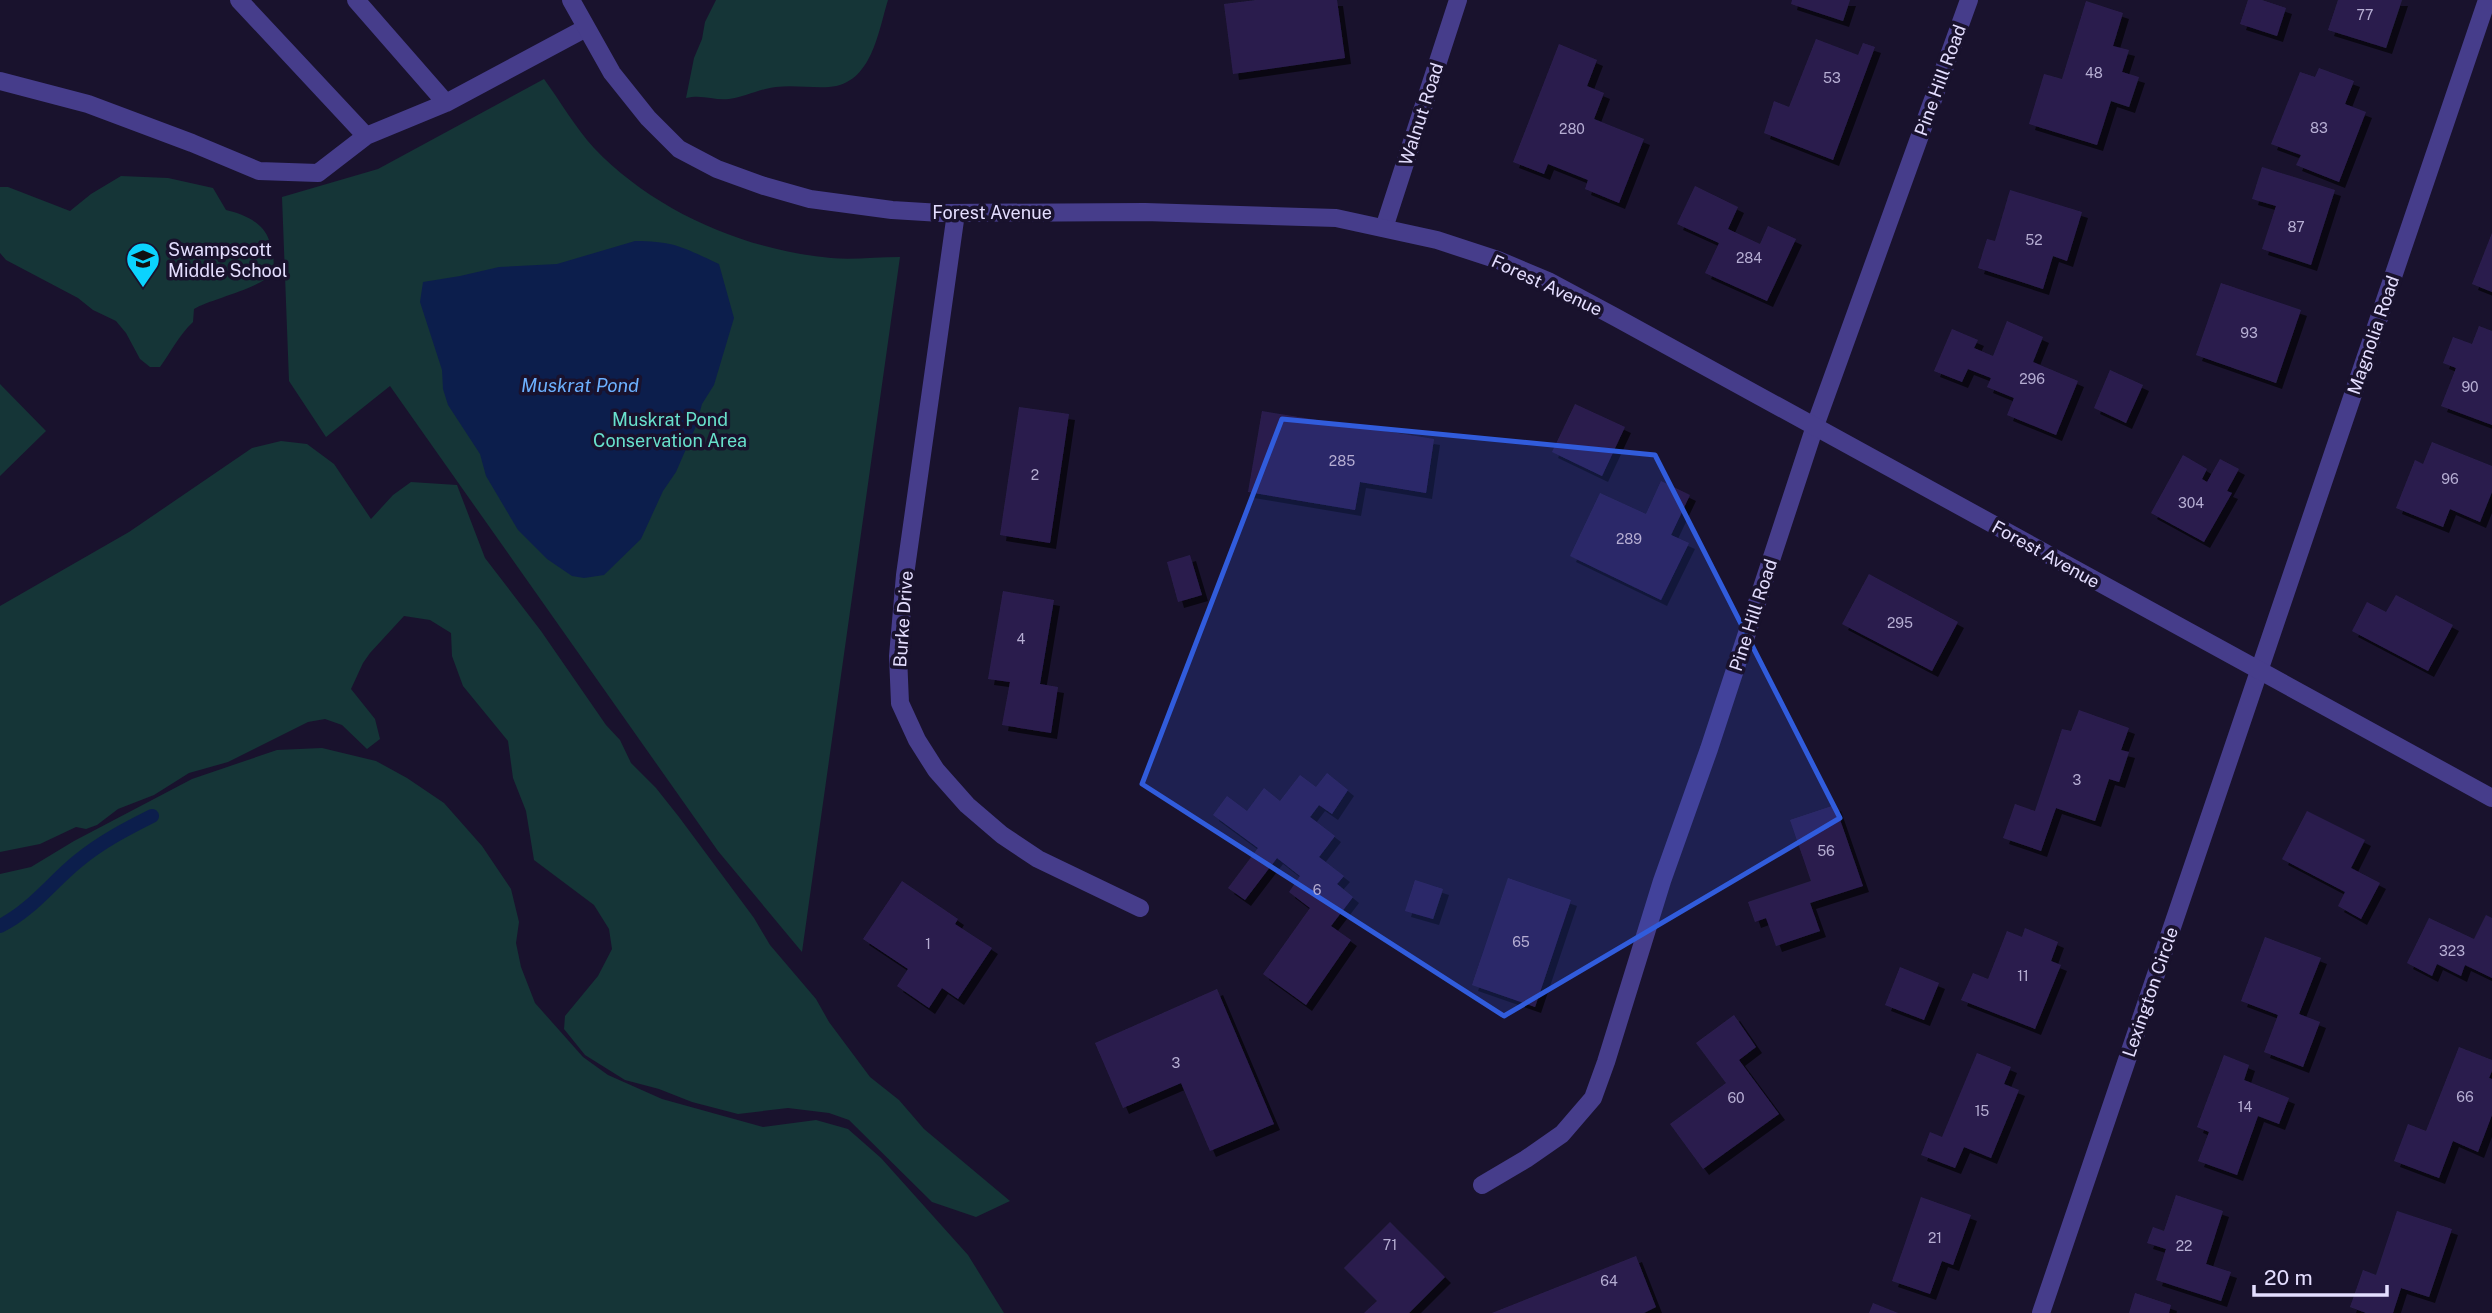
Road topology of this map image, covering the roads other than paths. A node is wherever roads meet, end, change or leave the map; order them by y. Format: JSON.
{"nodes":[{"id":1,"x":239,"y":0,"type":"edge"},
{"id":2,"x":356,"y":0,"type":"edge"},
{"id":3,"x":571,"y":0,"type":"edge"},
{"id":4,"x":1458,"y":0,"type":"edge"},
{"id":5,"x":1969,"y":0,"type":"edge"},
{"id":6,"x":2487,"y":0,"type":"edge"},
{"id":7,"x":586,"y":28,"type":"junction"},
{"id":8,"x":0,"y":81,"type":"edge"},
{"id":9,"x":446,"y":103,"type":"junction"},
{"id":10,"x":366,"y":136,"type":"junction"},
{"id":11,"x":956,"y":213,"type":"junction"},
{"id":12,"x":1384,"y":228,"type":"junction"},
{"id":13,"x":1815,"y":426,"type":"junction"},
{"id":14,"x":2259,"y":670,"type":"junction"},
{"id":15,"x":2492,"y":798,"type":"edge"},
{"id":16,"x":1140,"y":908,"type":"dead end"},
{"id":17,"x":1482,"y":1185,"type":"dead end"},
{"id":18,"x":2041,"y":1313,"type":"edge"}],
"edges":[{"from":1,"to":10,"type":"street"},
{"from":2,"to":9,"type":"street"},
{"from":3,"to":7,"type":"street","name":"Forest Avenue"},
{"from":4,"to":12,"type":"street","name":"Walnut Road"},
{"from":5,"to":13,"type":"street","name":"Pine Hill Road"},
{"from":6,"to":14,"type":"street","name":"Magnolia Road"},
{"from":7,"to":9,"type":"street"},
{"from":7,"to":11,"type":"street","name":"Forest Avenue"},
{"from":8,"to":10,"type":"street"},
{"from":9,"to":10,"type":"street"},
{"from":11,"to":12,"type":"street","name":"Forest Avenue"},
{"from":11,"to":16,"type":"street","name":"Burke Drive"},
{"from":12,"to":13,"type":"street","name":"Forest Avenue"},
{"from":13,"to":14,"type":"street","name":"Forest Avenue"},
{"from":13,"to":17,"type":"street","name":"Pine Hill Road"},
{"from":14,"to":15,"type":"street","name":"Forest Avenue"},
{"from":14,"to":18,"type":"street","name":"Lexington Circle"}]}
